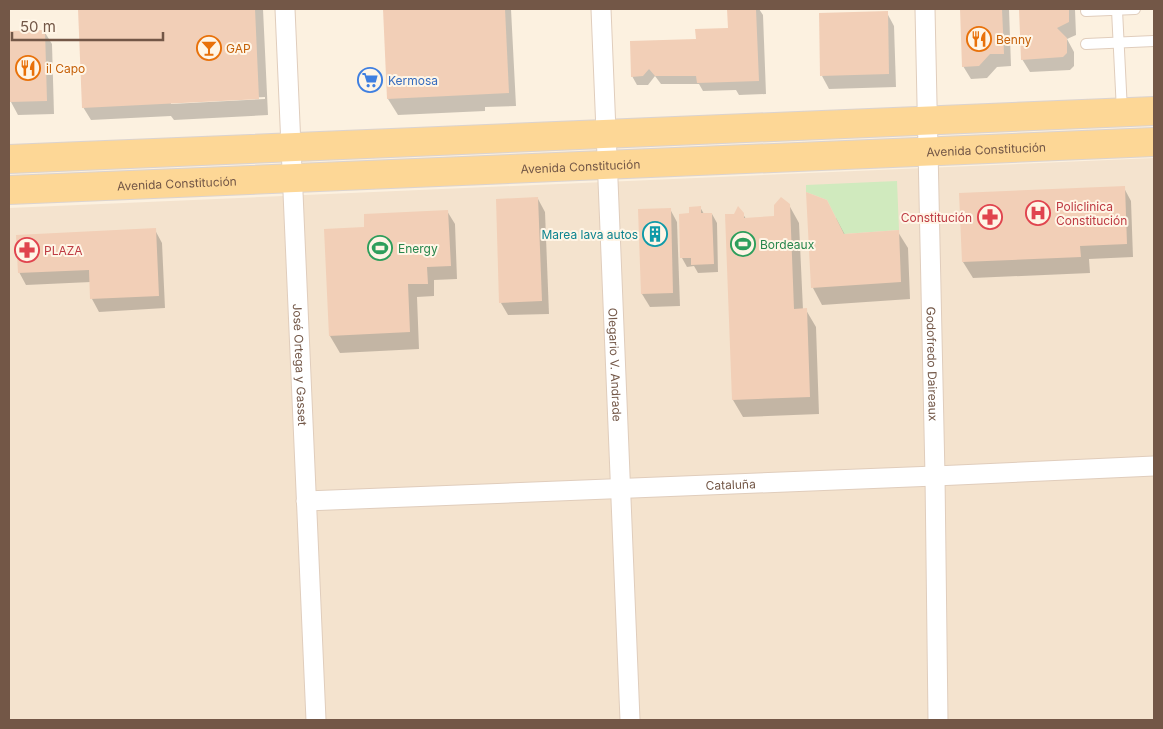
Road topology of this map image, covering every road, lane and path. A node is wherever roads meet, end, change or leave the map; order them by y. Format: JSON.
{"nodes":[{"id":1,"x":285,"y":9,"type":"edge"},
{"id":2,"x":601,"y":9,"type":"edge"},
{"id":3,"x":925,"y":9,"type":"edge"},
{"id":4,"x":1135,"y":9,"type":"edge"},
{"id":5,"x":1117,"y":10,"type":"edge"},
{"id":6,"x":1086,"y":11,"type":"dead end"},
{"id":7,"x":1154,"y":40,"type":"edge"},
{"id":8,"x":1118,"y":42,"type":"junction"},
{"id":9,"x":1086,"y":44,"type":"dead end"},
{"id":10,"x":1154,"y":110,"type":"edge"},
{"id":11,"x":1122,"y":112,"type":"junction"},
{"id":12,"x":928,"y":120,"type":"junction"},
{"id":13,"x":606,"y":133,"type":"junction"},
{"id":14,"x":1154,"y":142,"type":"edge"},
{"id":15,"x":292,"y":147,"type":"junction"},
{"id":16,"x":929,"y":151,"type":"junction"},
{"id":17,"x":9,"y":159,"type":"edge"},
{"id":18,"x":607,"y":165,"type":"junction"},
{"id":19,"x":293,"y":178,"type":"junction"},
{"id":20,"x":9,"y":190,"type":"edge"},
{"id":21,"x":1154,"y":466,"type":"edge"},
{"id":22,"x":935,"y":476,"type":"junction"},
{"id":23,"x":621,"y":488,"type":"junction"},
{"id":24,"x":306,"y":501,"type":"junction"},
{"id":25,"x":316,"y":720,"type":"edge"},
{"id":26,"x":630,"y":720,"type":"edge"},
{"id":27,"x":938,"y":720,"type":"edge"}],
"edges":[{"from":1,"to":15,"type":"street","name":"José Ortega y Gasset"},
{"from":2,"to":13,"type":"street","name":"Olegario V. Andrade"},
{"from":3,"to":12,"type":"street","name":"Godofredo Daireaux"},
{"from":4,"to":5,"type":"lane"},
{"from":5,"to":6,"type":"lane"},
{"from":5,"to":8,"type":"lane"},
{"from":7,"to":8,"type":"lane"},
{"from":8,"to":9,"type":"lane"},
{"from":8,"to":11,"type":"lane"},
{"from":10,"to":11,"type":"main road"},
{"from":11,"to":12,"type":"main road"},
{"from":12,"to":13,"type":"main road"},
{"from":12,"to":16,"type":"street","name":"Godofredo Daireaux"},
{"from":13,"to":15,"type":"main road"},
{"from":13,"to":18,"type":"street","name":"Olegario V. Andrade"},
{"from":14,"to":16,"type":"main road","name":"Avenida Constitución"},
{"from":15,"to":17,"type":"main road"},
{"from":15,"to":19,"type":"street","name":"José Ortega y Gasset"},
{"from":16,"to":18,"type":"main road","name":"Avenida Constitución"},
{"from":16,"to":22,"type":"street","name":"Godofredo Daireaux"},
{"from":18,"to":19,"type":"main road","name":"Avenida Constitución"},
{"from":18,"to":23,"type":"street","name":"Olegario V. Andrade"},
{"from":19,"to":20,"type":"main road","name":"Avenida Constitución"},
{"from":19,"to":24,"type":"street","name":"José Ortega y Gasset"},
{"from":21,"to":22,"type":"street","name":"Cataluña"},
{"from":22,"to":23,"type":"street","name":"Cataluña"},
{"from":22,"to":27,"type":"street","name":"Godofredo Daireaux"},
{"from":23,"to":24,"type":"street","name":"Cataluña"},
{"from":23,"to":26,"type":"street","name":"Olegario V. Andrade"},
{"from":24,"to":25,"type":"street","name":"José Ortega y Gasset"}]}
